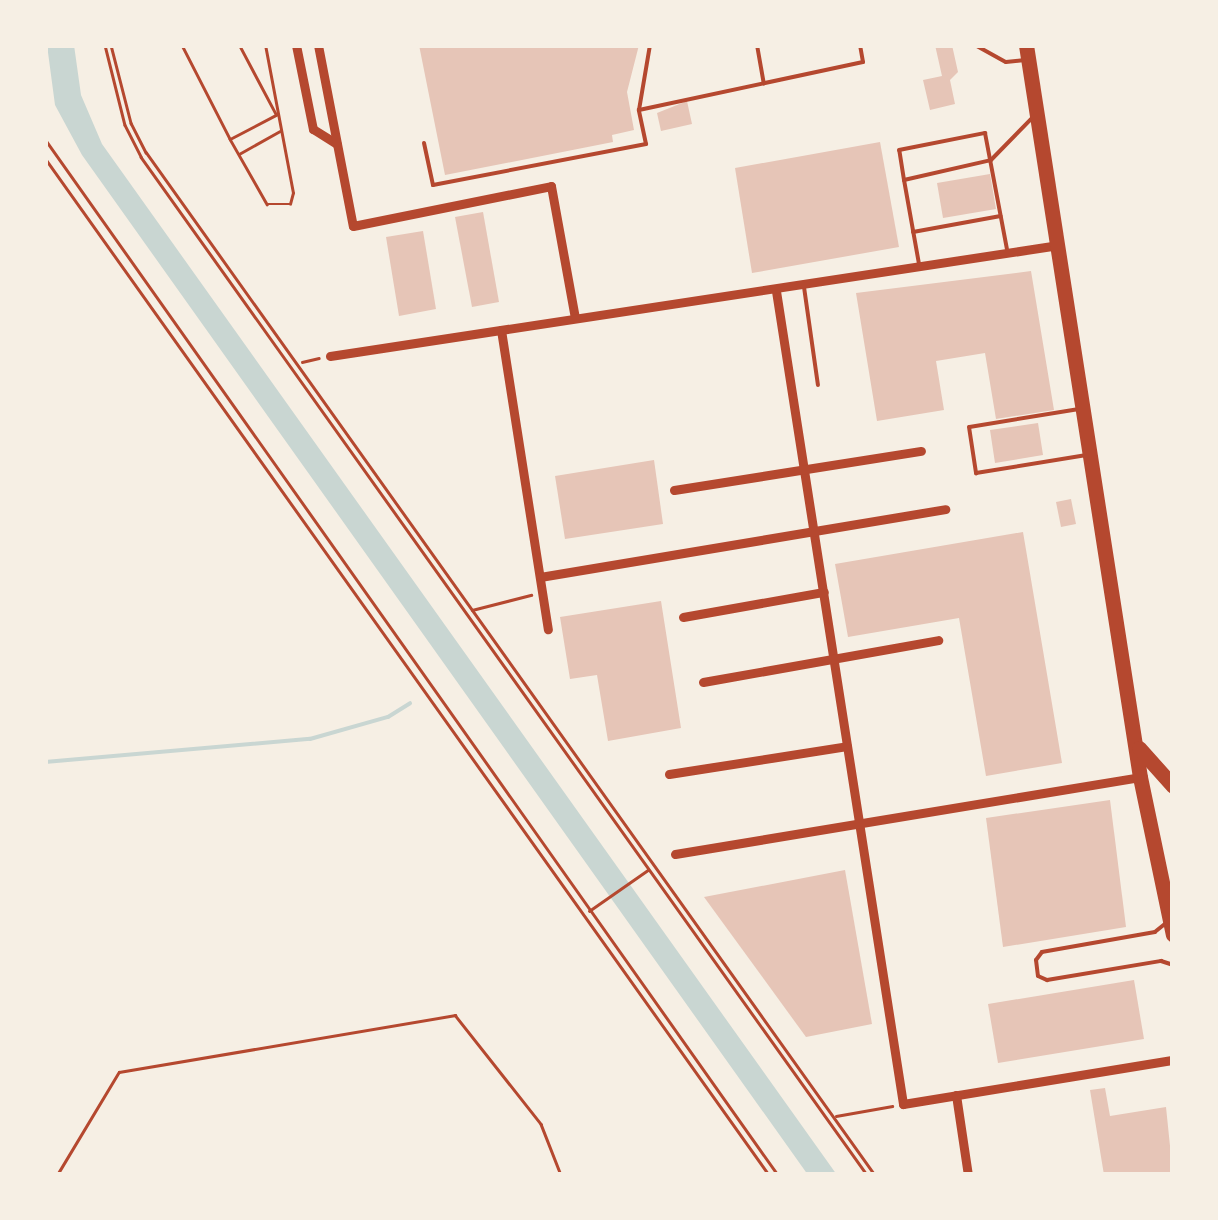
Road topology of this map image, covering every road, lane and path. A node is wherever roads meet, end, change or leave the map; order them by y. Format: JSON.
{"nodes":[{"id":1,"x":108,"y":45,"type":"edge"},
{"id":2,"x":182,"y":45,"type":"edge"},
{"id":3,"x":238,"y":45,"type":"edge"},
{"id":4,"x":265,"y":45,"type":"edge"},
{"id":5,"x":296,"y":45,"type":"edge"},
{"id":6,"x":318,"y":45,"type":"edge"},
{"id":7,"x":650,"y":45,"type":"edge"},
{"id":8,"x":758,"y":45,"type":"edge"},
{"id":9,"x":860,"y":45,"type":"edge"},
{"id":10,"x":975,"y":45,"type":"edge"},
{"id":11,"x":1028,"y":52,"type":"edge"},
{"id":12,"x":764,"y":83,"type":"junction"},
{"id":13,"x":639,"y":110,"type":"junction"},
{"id":14,"x":1036,"y":112,"type":"junction"},
{"id":15,"x":277,"y":115,"type":"junction"},
{"id":16,"x":282,"y":130,"type":"junction"},
{"id":17,"x":230,"y":138,"type":"junction"},
{"id":18,"x":45,"y":139,"type":"edge"},
{"id":19,"x":424,"y":143,"type":"dead end"},
{"id":20,"x":337,"y":144,"type":"junction"},
{"id":21,"x":239,"y":154,"type":"junction"},
{"id":22,"x":45,"y":158,"type":"edge"},
{"id":23,"x":991,"y":160,"type":"junction"},
{"id":24,"x":904,"y":180,"type":"junction"},
{"id":25,"x":1001,"y":216,"type":"junction"},
{"id":26,"x":913,"y":232,"type":"junction"},
{"id":27,"x":1059,"y":245,"type":"junction"},
{"id":28,"x":1008,"y":254,"type":"junction"},
{"id":29,"x":920,"y":268,"type":"junction"},
{"id":30,"x":804,"y":287,"type":"junction"},
{"id":31,"x":776,"y":291,"type":"junction"},
{"id":32,"x":575,"y":318,"type":"junction"},
{"id":33,"x":501,"y":330,"type":"junction"},
{"id":34,"x":330,"y":356,"type":"joint"},
{"id":35,"x":299,"y":362,"type":"junction"},
{"id":36,"x":818,"y":384,"type":"dead end"},
{"id":37,"x":1084,"y":408,"type":"junction"},
{"id":38,"x":921,"y":451,"type":"dead end"},
{"id":39,"x":1092,"y":454,"type":"junction"},
{"id":40,"x":804,"y":466,"type":"junction"},
{"id":41,"x":674,"y":490,"type":"dead end"},
{"id":42,"x":944,"y":509,"type":"dead end"},
{"id":43,"x":814,"y":531,"type":"junction"},
{"id":44,"x":540,"y":577,"type":"junction"},
{"id":45,"x":824,"y":592,"type":"junction"},
{"id":46,"x":542,"y":593,"type":"junction"},
{"id":47,"x":472,"y":610,"type":"junction"},
{"id":48,"x":682,"y":617,"type":"dead end"},
{"id":49,"x":548,"y":629,"type":"dead end"},
{"id":50,"x":938,"y":640,"type":"dead end"},
{"id":51,"x":834,"y":658,"type":"junction"},
{"id":52,"x":703,"y":682,"type":"dead end"},
{"id":53,"x":1132,"y":726,"type":"junction"},
{"id":54,"x":847,"y":746,"type":"junction"},
{"id":55,"x":669,"y":774,"type":"dead end"},
{"id":56,"x":1140,"y":778,"type":"junction"},
{"id":57,"x":1173,"y":786,"type":"edge"},
{"id":58,"x":858,"y":820,"type":"junction"},
{"id":59,"x":675,"y":854,"type":"dead end"},
{"id":60,"x":652,"y":866,"type":"junction"},
{"id":61,"x":588,"y":911,"type":"junction"},
{"id":62,"x":1171,"y":928,"type":"edge"},
{"id":63,"x":1173,"y":965,"type":"edge"},
{"id":64,"x":1173,"y":1060,"type":"edge"},
{"id":65,"x":956,"y":1095,"type":"junction"},
{"id":66,"x":903,"y":1104,"type":"junction"},
{"id":67,"x":833,"y":1116,"type":"junction"},
{"id":68,"x":57,"y":1175,"type":"edge"},
{"id":69,"x":560,"y":1175,"type":"edge"},
{"id":70,"x":769,"y":1175,"type":"edge"},
{"id":71,"x":778,"y":1175,"type":"edge"},
{"id":72,"x":866,"y":1175,"type":"edge"},
{"id":73,"x":874,"y":1175,"type":"edge"},
{"id":74,"x":968,"y":1175,"type":"edge"}],
"edges":[{"from":1,"to":35,"type":"path"},
{"from":1,"to":60,"type":"path"},
{"from":2,"to":17,"type":"path"},
{"from":3,"to":15,"type":"path"},
{"from":4,"to":15,"type":"path"},
{"from":5,"to":20,"type":"street"},
{"from":6,"to":20,"type":"street"},
{"from":7,"to":13,"type":"lane"},
{"from":8,"to":12,"type":"lane"},
{"from":9,"to":12,"type":"lane"},
{"from":10,"to":11,"type":"lane"},
{"from":11,"to":14,"type":"highway"},
{"from":12,"to":13,"type":"lane"},
{"from":13,"to":19,"type":"lane"},
{"from":14,"to":23,"type":"lane"},
{"from":14,"to":27,"type":"highway"},
{"from":15,"to":16,"type":"path"},
{"from":15,"to":17,"type":"path"},
{"from":16,"to":21,"type":"path"},
{"from":16,"to":21,"type":"path"},
{"from":17,"to":21,"type":"path"},
{"from":18,"to":61,"type":"path"},
{"from":20,"to":32,"type":"street"},
{"from":22,"to":70,"type":"path"},
{"from":23,"to":24,"type":"lane"},
{"from":23,"to":24,"type":"lane"},
{"from":23,"to":25,"type":"lane"},
{"from":24,"to":26,"type":"lane"},
{"from":25,"to":26,"type":"lane"},
{"from":25,"to":28,"type":"lane"},
{"from":26,"to":29,"type":"lane"},
{"from":27,"to":28,"type":"street"},
{"from":27,"to":37,"type":"highway"},
{"from":28,"to":29,"type":"street"},
{"from":29,"to":30,"type":"street"},
{"from":30,"to":31,"type":"street"},
{"from":30,"to":36,"type":"lane"},
{"from":31,"to":32,"type":"street"},
{"from":31,"to":40,"type":"street"},
{"from":32,"to":33,"type":"street"},
{"from":33,"to":34,"type":"street"},
{"from":33,"to":44,"type":"street"},
{"from":34,"to":35,"type":"path"},
{"from":35,"to":47,"type":"path"},
{"from":37,"to":39,"type":"highway"},
{"from":37,"to":39,"type":"lane"},
{"from":38,"to":40,"type":"street"},
{"from":39,"to":53,"type":"highway"},
{"from":40,"to":41,"type":"street"},
{"from":40,"to":43,"type":"street"},
{"from":42,"to":43,"type":"street"},
{"from":43,"to":44,"type":"street"},
{"from":43,"to":45,"type":"street"},
{"from":44,"to":46,"type":"street"},
{"from":45,"to":48,"type":"street"},
{"from":45,"to":51,"type":"street"},
{"from":46,"to":47,"type":"path"},
{"from":46,"to":49,"type":"street"},
{"from":47,"to":60,"type":"path"},
{"from":50,"to":51,"type":"street"},
{"from":51,"to":52,"type":"street"},
{"from":51,"to":54,"type":"street"},
{"from":53,"to":56,"type":"highway"},
{"from":53,"to":57,"type":"highway"},
{"from":54,"to":55,"type":"street"},
{"from":54,"to":58,"type":"street"},
{"from":56,"to":58,"type":"street"},
{"from":56,"to":62,"type":"highway"},
{"from":58,"to":59,"type":"street"},
{"from":58,"to":66,"type":"street"},
{"from":60,"to":61,"type":"path"},
{"from":60,"to":67,"type":"path"},
{"from":60,"to":72,"type":"path"},
{"from":61,"to":71,"type":"path"},
{"from":62,"to":63,"type":"lane"},
{"from":64,"to":65,"type":"street"},
{"from":65,"to":66,"type":"street"},
{"from":65,"to":74,"type":"street"},
{"from":66,"to":67,"type":"path"},
{"from":67,"to":73,"type":"path"},
{"from":68,"to":69,"type":"path"}]}
